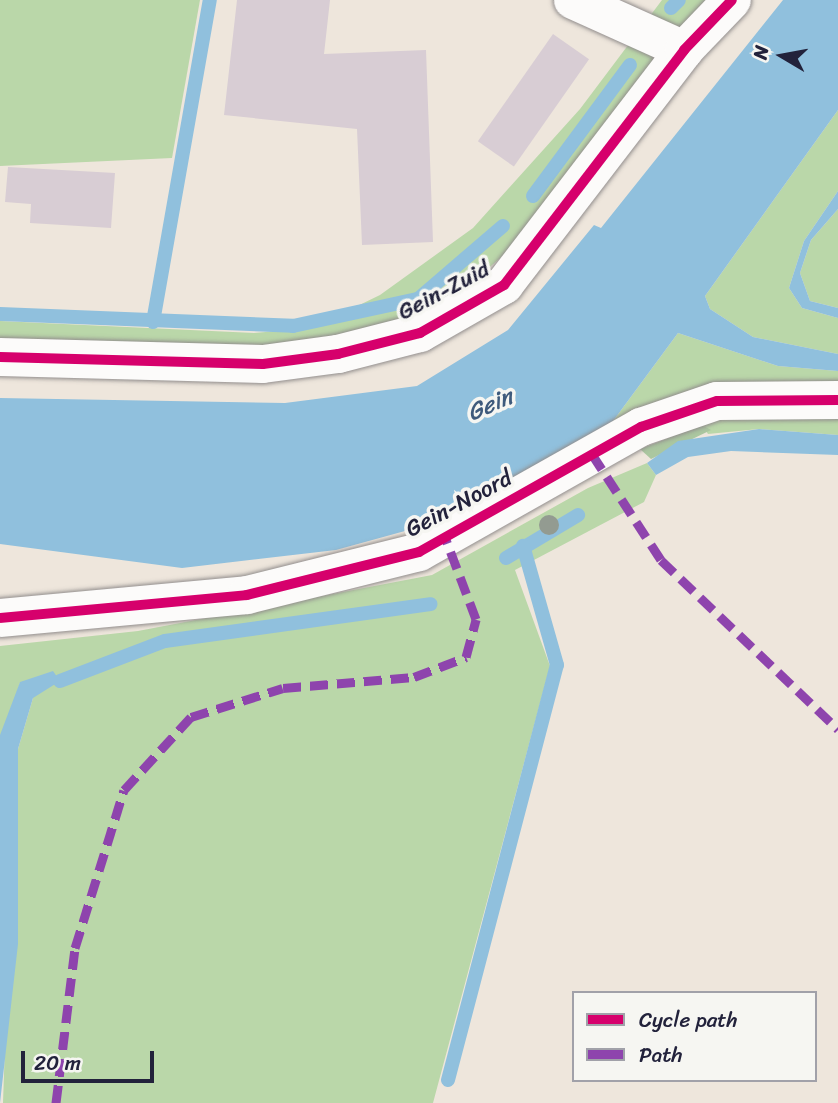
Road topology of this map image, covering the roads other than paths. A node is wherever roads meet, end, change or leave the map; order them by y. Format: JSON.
{"nodes":[{"id":1,"x":573,"y":0,"type":"edge"},
{"id":2,"x":732,"y":0,"type":"edge"},
{"id":3,"x":684,"y":50,"type":"junction"},
{"id":4,"x":0,"y":357,"type":"edge"},
{"id":5,"x":838,"y":400,"type":"edge"},
{"id":6,"x":0,"y":618,"type":"edge"}],
"edges":[{"from":1,"to":3,"type":"street"},
{"from":2,"to":3,"type":"street","name":"Gein-Zuid"},
{"from":3,"to":4,"type":"street","name":"Gein-Zuid"},
{"from":5,"to":6,"type":"street","name":"Gein-Noord"}]}
